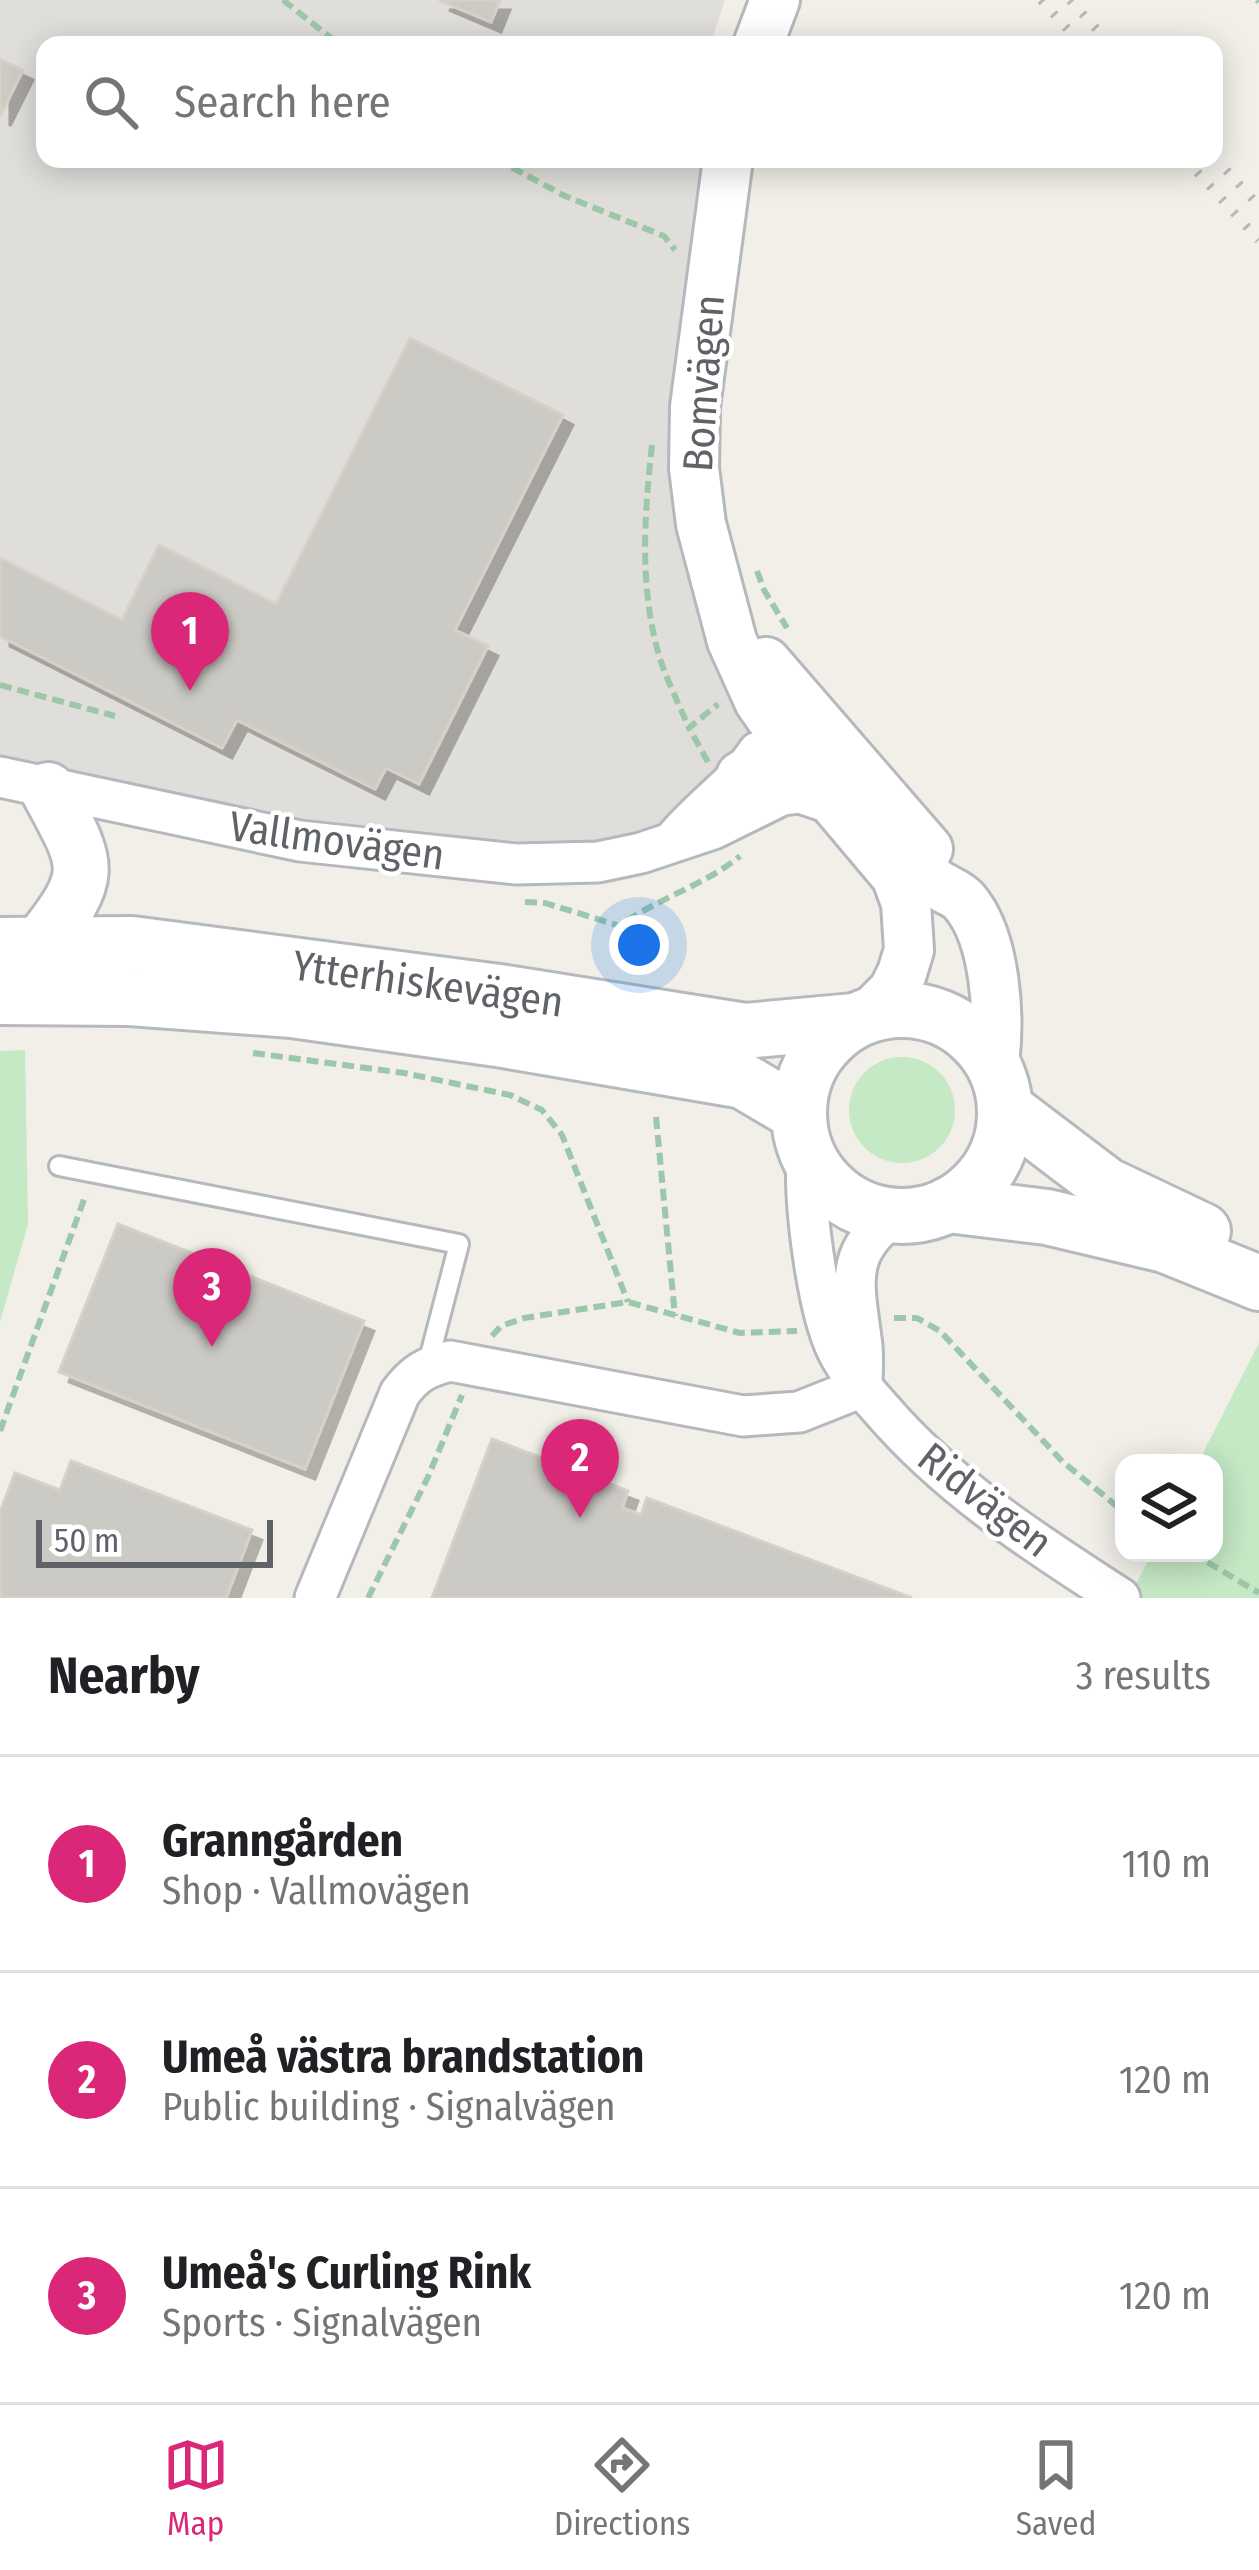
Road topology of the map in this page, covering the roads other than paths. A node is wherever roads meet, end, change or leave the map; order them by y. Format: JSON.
{"nodes":[{"id":1,"x":775,"y":0,"type":"edge"},
{"id":2,"x":761,"y":36,"type":"edge"},
{"id":3,"x":727,"y":168,"type":"edge"},
{"id":4,"x":770,"y":691,"type":"junction"},
{"id":5,"x":798,"y":753,"type":"junction"},
{"id":6,"x":24,"y":784,"type":"edge"},
{"id":7,"x":753,"y":788,"type":"junction"},
{"id":8,"x":836,"y":805,"type":"junction"},
{"id":9,"x":964,"y":901,"type":"junction"},
{"id":10,"x":20,"y":945,"type":"edge"},
{"id":11,"x":0,"y":998,"type":"edge"},
{"id":12,"x":862,"y":1017,"type":"junction"},
{"id":13,"x":1000,"y":1086,"type":"junction"},
{"id":14,"x":803,"y":1136,"type":"junction"},
{"id":15,"x":59,"y":1166,"type":"dead end"},
{"id":16,"x":948,"y":1205,"type":"junction"},
{"id":17,"x":894,"y":1216,"type":"junction"},
{"id":18,"x":1259,"y":1259,"type":"edge"},
{"id":19,"x":1259,"y":1283,"type":"edge"},
{"id":20,"x":427,"y":1366,"type":"junction"},
{"id":21,"x":862,"y":1387,"type":"junction"},
{"id":22,"x":315,"y":1598,"type":"edge"},
{"id":23,"x":1120,"y":1598,"type":"edge"}],
"edges":[{"from":1,"to":2,"type":"street"},
{"from":3,"to":4,"type":"street","name":"Bomvägen"},
{"from":4,"to":5,"type":"street","name":"Bomvägen"},
{"from":4,"to":7,"type":"street","name":"Vallmovägen"},
{"from":4,"to":9,"type":"street","name":"Bomvägen"},
{"from":5,"to":7,"type":"street"},
{"from":5,"to":8,"type":"street","name":"Bomvägen"},
{"from":5,"to":9,"type":"street","name":"Bomvägen"},
{"from":6,"to":7,"type":"street","name":"Vallmovägen"},
{"from":6,"to":10,"type":"main road"},
{"from":7,"to":8,"type":"street"},
{"from":8,"to":12,"type":"street","name":"Bomvägen"},
{"from":9,"to":13,"type":"street","name":"Bomvägen"},
{"from":10,"to":12,"type":"main road","name":"Ytterhiskevägen"},
{"from":11,"to":14,"type":"main road","name":"Ytterhiskevägen"},
{"from":12,"to":13,"type":"main road"},
{"from":12,"to":14,"type":"main road"},
{"from":13,"to":16,"type":"main road"},
{"from":13,"to":18,"type":"main road"},
{"from":14,"to":17,"type":"main road"},
{"from":14,"to":21,"type":"street","name":"Ridvägen"},
{"from":15,"to":20,"type":"lane"},
{"from":16,"to":17,"type":"main road"},
{"from":16,"to":19,"type":"main road"},
{"from":17,"to":21,"type":"street"},
{"from":20,"to":21,"type":"street"},
{"from":20,"to":22,"type":"street"},
{"from":21,"to":23,"type":"street","name":"Ridvägen"}]}
